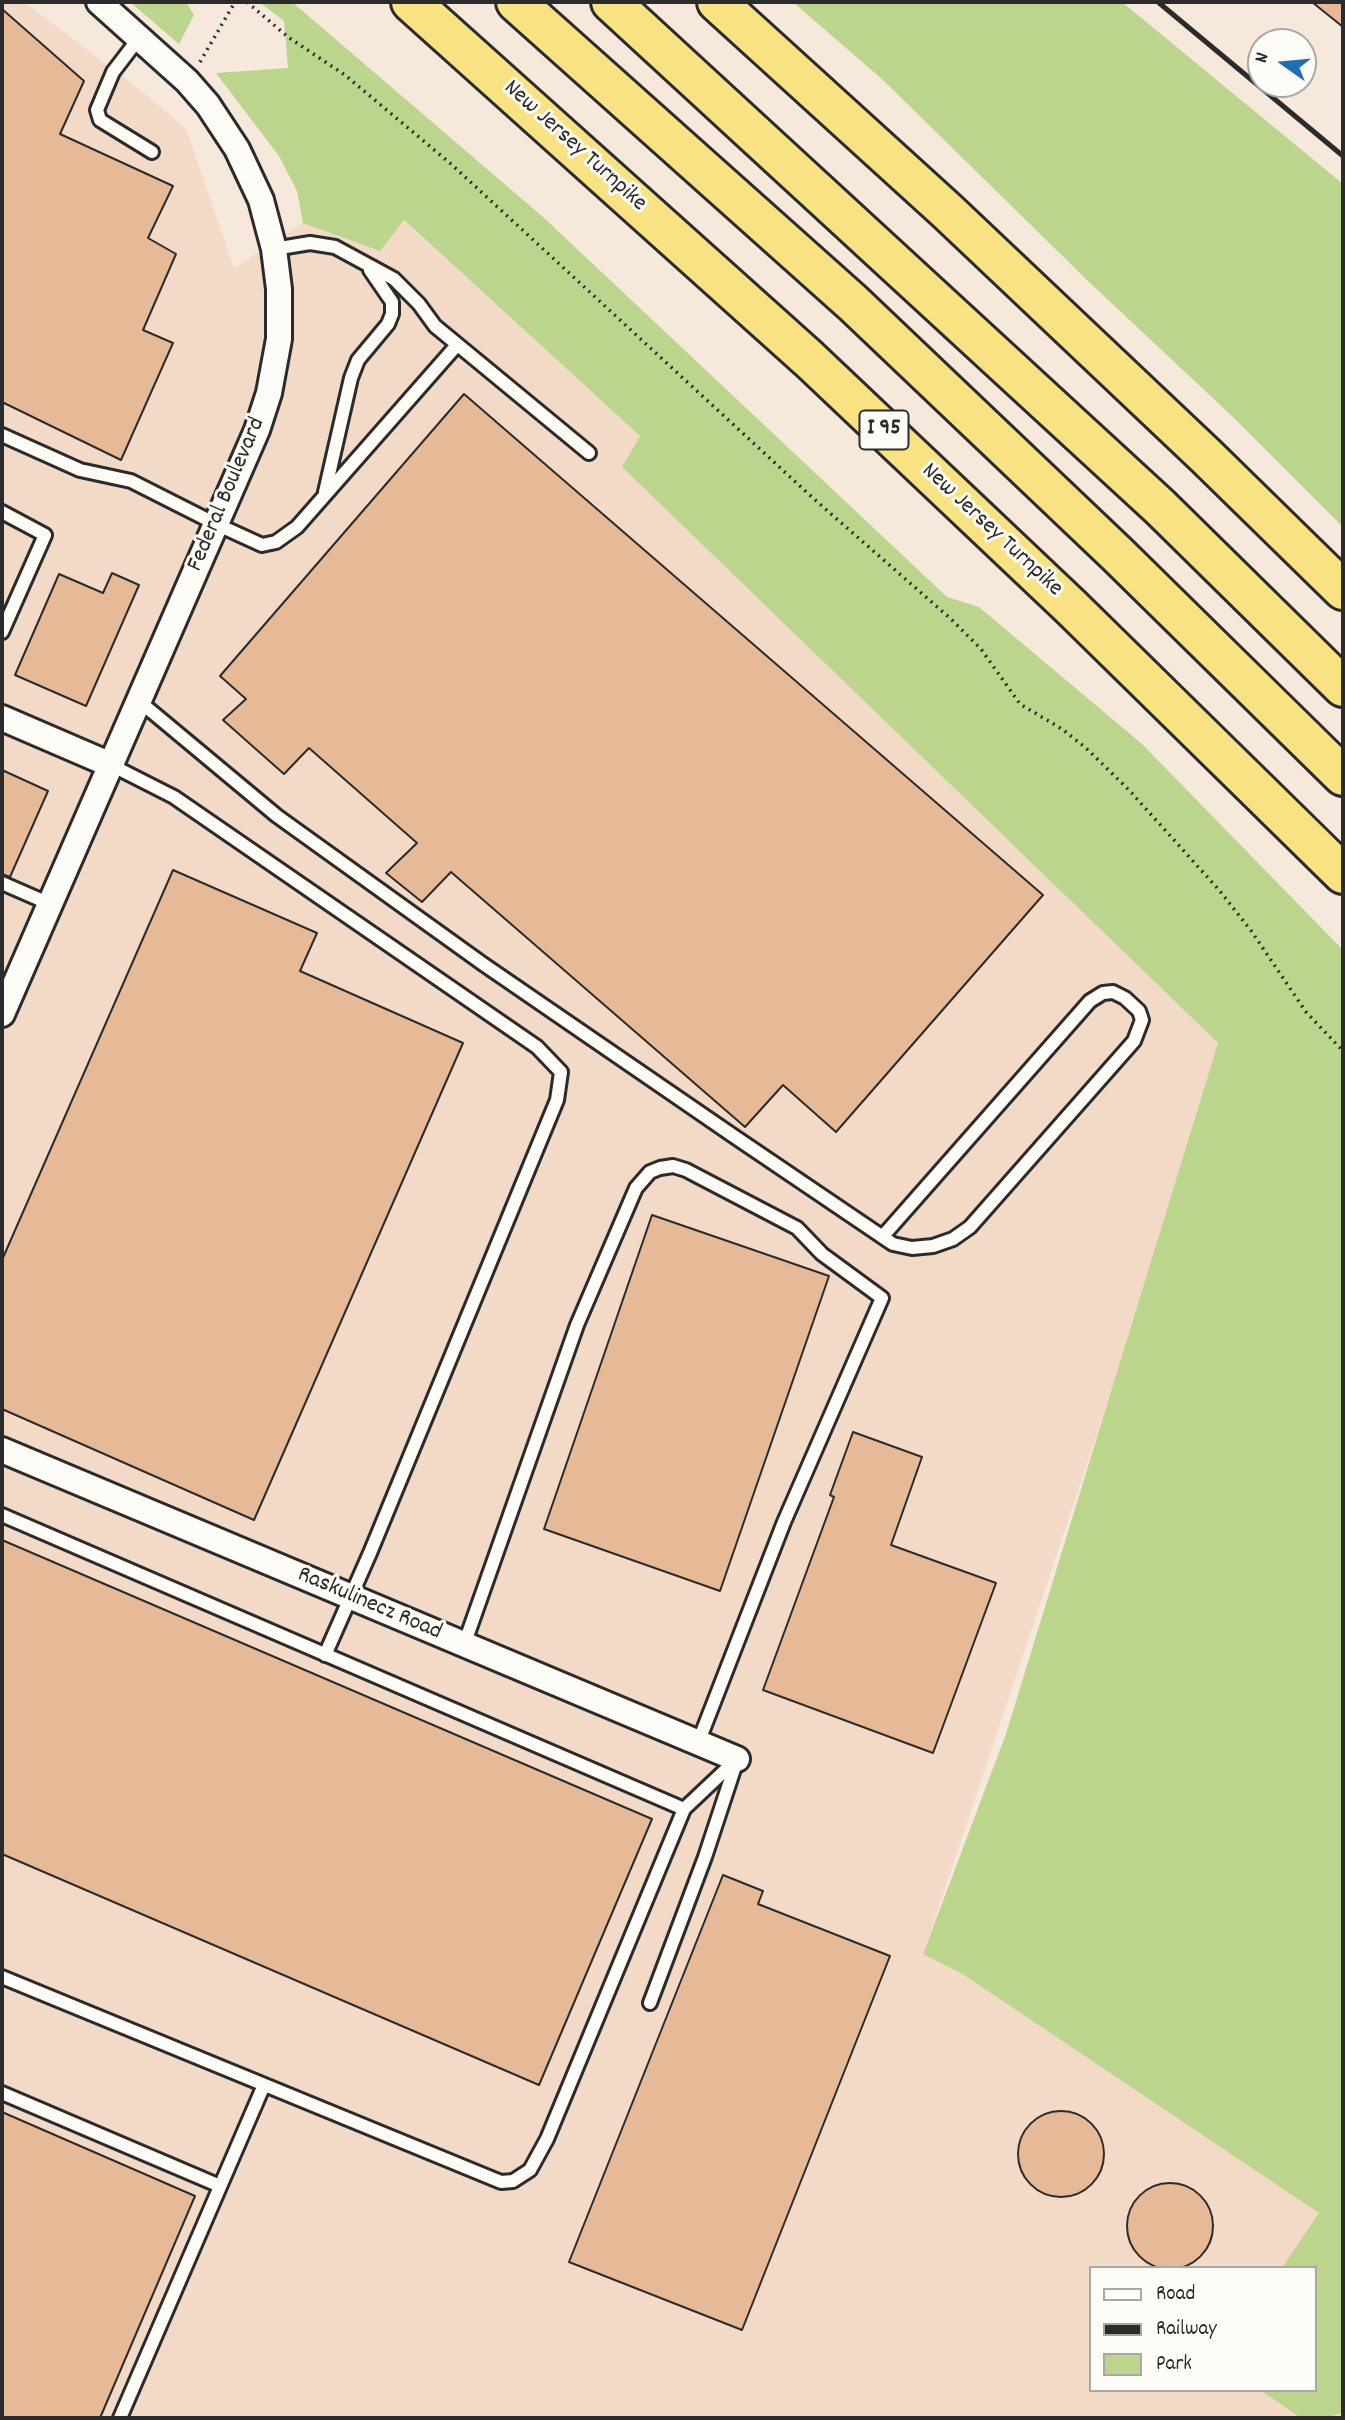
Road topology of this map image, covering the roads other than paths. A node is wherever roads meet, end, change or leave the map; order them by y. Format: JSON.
{"nodes":[{"id":1,"x":99,"y":2,"type":"edge"},
{"id":2,"x":411,"y":2,"type":"edge"},
{"id":3,"x":516,"y":2,"type":"edge"},
{"id":4,"x":611,"y":2,"type":"edge"},
{"id":5,"x":716,"y":2,"type":"edge"},
{"id":6,"x":139,"y":38,"type":"junction"},
{"id":7,"x":152,"y":152,"type":"dead end"},
{"id":8,"x":274,"y":249,"type":"junction"},
{"id":9,"x":366,"y":264,"type":"junction"},
{"id":10,"x":457,"y":345,"type":"junction"},
{"id":11,"x":2,"y":435,"type":"edge"},
{"id":12,"x":589,"y":453,"type":"dead end"},
{"id":13,"x":324,"y":495,"type":"junction"},
{"id":14,"x":2,"y":512,"type":"edge"},
{"id":15,"x":216,"y":524,"type":"junction"},
{"id":16,"x":1343,"y":590,"type":"edge"},
{"id":17,"x":2,"y":632,"type":"edge"},
{"id":18,"x":1343,"y":687,"type":"edge"},
{"id":19,"x":139,"y":701,"type":"junction"},
{"id":20,"x":2,"y":718,"type":"edge"},
{"id":21,"x":111,"y":765,"type":"junction"},
{"id":22,"x":1343,"y":775,"type":"edge"},
{"id":23,"x":1343,"y":874,"type":"edge"},
{"id":24,"x":2,"y":883,"type":"edge"},
{"id":25,"x":50,"y":904,"type":"junction"},
{"id":26,"x":2,"y":1014,"type":"edge"},
{"id":27,"x":883,"y":1237,"type":"junction"},
{"id":28,"x":2,"y":1450,"type":"edge"},
{"id":29,"x":2,"y":1516,"type":"edge"},
{"id":30,"x":349,"y":1596,"type":"junction"},
{"id":31,"x":464,"y":1645,"type":"junction"},
{"id":32,"x":325,"y":1655,"type":"junction"},
{"id":33,"x":698,"y":1743,"type":"junction"},
{"id":34,"x":737,"y":1759,"type":"junction"},
{"id":35,"x":684,"y":1809,"type":"junction"},
{"id":36,"x":2,"y":1977,"type":"edge"},
{"id":37,"x":650,"y":2003,"type":"dead end"},
{"id":38,"x":264,"y":2085,"type":"junction"},
{"id":39,"x":2,"y":2093,"type":"edge"},
{"id":40,"x":220,"y":2186,"type":"junction"},
{"id":41,"x":120,"y":2418,"type":"edge"}],
"edges":[{"from":1,"to":6,"type":"street","name":"Federal Boulevard"},
{"from":2,"to":23,"type":"highway","name":"New Jersey Turnpike","number":"I 95"},
{"from":3,"to":22,"type":"highway"},
{"from":4,"to":18,"type":"highway"},
{"from":5,"to":16,"type":"highway"},
{"from":6,"to":7,"type":"lane"},
{"from":6,"to":8,"type":"street","name":"Federal Boulevard"},
{"from":8,"to":9,"type":"lane"},
{"from":8,"to":15,"type":"street","name":"Federal Boulevard"},
{"from":9,"to":10,"type":"lane"},
{"from":9,"to":13,"type":"lane"},
{"from":10,"to":12,"type":"lane"},
{"from":10,"to":13,"type":"lane"},
{"from":11,"to":15,"type":"lane"},
{"from":13,"to":15,"type":"lane"},
{"from":14,"to":17,"type":"lane"},
{"from":15,"to":19,"type":"street","name":"Federal Boulevard"},
{"from":19,"to":21,"type":"street","name":"Federal Boulevard"},
{"from":19,"to":27,"type":"lane"},
{"from":20,"to":21,"type":"street"},
{"from":21,"to":25,"type":"street","name":"Federal Boulevard"},
{"from":21,"to":30,"type":"lane"},
{"from":24,"to":25,"type":"lane"},
{"from":25,"to":26,"type":"street","name":"Federal Boulevard"},
{"from":27,"to":27,"type":"lane"},
{"from":28,"to":30,"type":"street","name":"Raskulinecz Road"},
{"from":29,"to":32,"type":"lane"},
{"from":30,"to":31,"type":"street","name":"Raskulinecz Road"},
{"from":30,"to":32,"type":"lane"},
{"from":31,"to":33,"type":"street","name":"Raskulinecz Road"},
{"from":31,"to":33,"type":"lane"},
{"from":32,"to":35,"type":"lane"},
{"from":33,"to":34,"type":"street","name":"Raskulinecz Road"},
{"from":34,"to":35,"type":"lane"},
{"from":34,"to":37,"type":"lane"},
{"from":35,"to":38,"type":"lane"},
{"from":36,"to":38,"type":"lane"},
{"from":38,"to":40,"type":"lane"},
{"from":39,"to":40,"type":"lane"},
{"from":40,"to":41,"type":"lane"}]}
